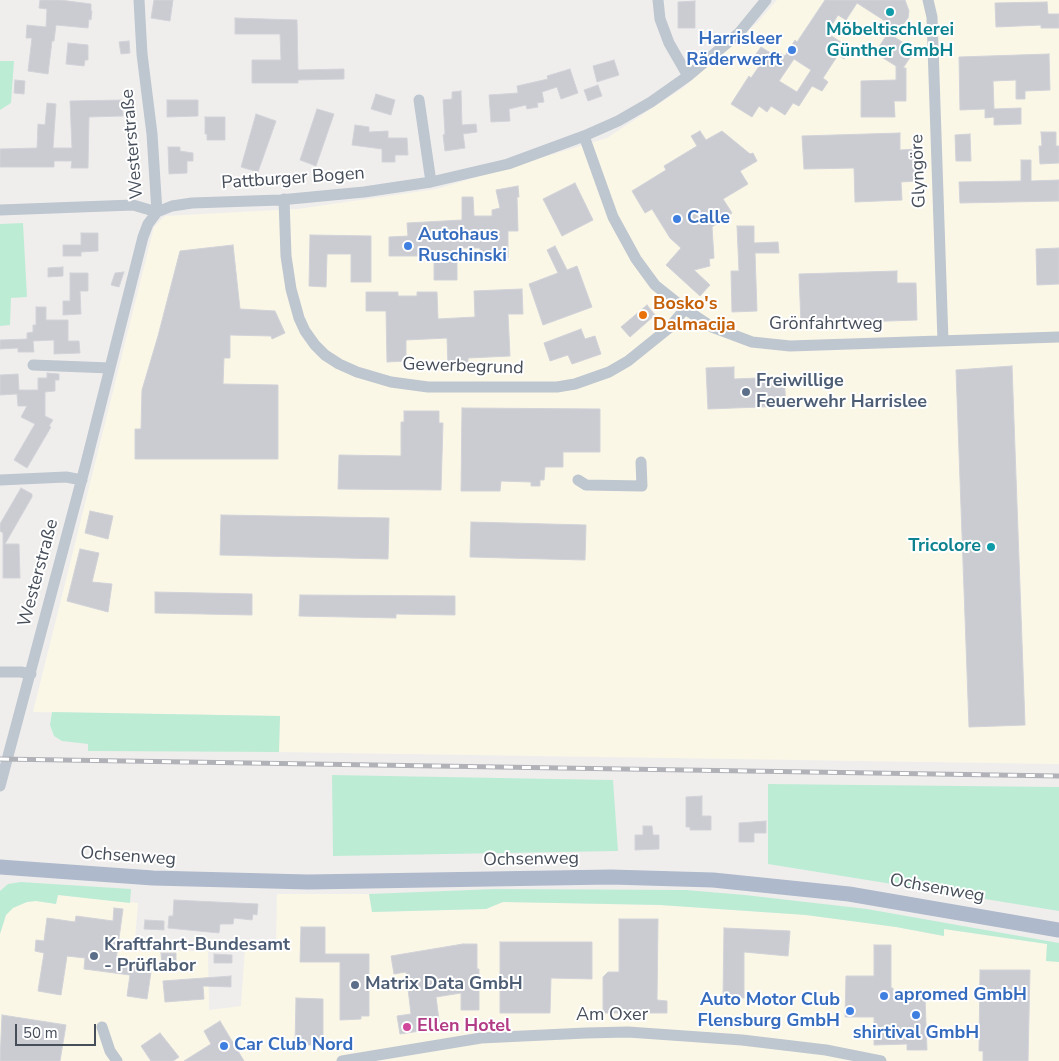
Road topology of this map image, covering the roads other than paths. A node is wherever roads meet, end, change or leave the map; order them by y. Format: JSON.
{"nodes":[{"id":1,"x":139,"y":0,"type":"edge"},
{"id":2,"x":658,"y":0,"type":"edge"},
{"id":3,"x":766,"y":0,"type":"edge"},
{"id":4,"x":928,"y":0,"type":"edge"},
{"id":5,"x":688,"y":76,"type":"junction"},
{"id":6,"x":419,"y":100,"type":"dead end"},
{"id":7,"x":584,"y":136,"type":"junction"},
{"id":8,"x":432,"y":182,"type":"junction"},
{"id":9,"x":284,"y":199,"type":"junction"},
{"id":10,"x":0,"y":210,"type":"edge"},
{"id":11,"x":157,"y":212,"type":"junction"},
{"id":12,"x":685,"y":309,"type":"junction"},
{"id":13,"x":1059,"y":337,"type":"edge"},
{"id":14,"x":942,"y":341,"type":"junction"},
{"id":15,"x":33,"y":365,"type":"dead end"},
{"id":16,"x":110,"y":368,"type":"junction"},
{"id":17,"x":642,"y":462,"type":"dead end"},
{"id":18,"x":0,"y":480,"type":"edge"},
{"id":19,"x":82,"y":480,"type":"junction"},
{"id":20,"x":578,"y":480,"type":"dead end"},
{"id":21,"x":0,"y":672,"type":"edge"},
{"id":22,"x":31,"y":674,"type":"junction"},
{"id":23,"x":0,"y":786,"type":"edge"},
{"id":24,"x":0,"y":866,"type":"edge"},
{"id":25,"x":1059,"y":930,"type":"edge"},
{"id":26,"x":102,"y":1027,"type":"dead end"},
{"id":27,"x":117,"y":1061,"type":"edge"},
{"id":28,"x":342,"y":1061,"type":"edge"},
{"id":29,"x":881,"y":1061,"type":"edge"}],
"edges":[{"from":1,"to":11,"type":"street","name":"Westerstraße"},
{"from":2,"to":5,"type":"street"},
{"from":3,"to":5,"type":"street","name":"Pattburger Bogen"},
{"from":4,"to":14,"type":"street","name":"Glyngöre"},
{"from":5,"to":7,"type":"street","name":"Pattburger Bogen"},
{"from":6,"to":8,"type":"street"},
{"from":7,"to":8,"type":"street","name":"Pattburger Bogen"},
{"from":7,"to":12,"type":"street","name":"Grönfahrtweg"},
{"from":8,"to":9,"type":"street","name":"Pattburger Bogen"},
{"from":9,"to":11,"type":"street","name":"Pattburger Bogen"},
{"from":9,"to":12,"type":"street","name":"Gewerbegrund"},
{"from":10,"to":11,"type":"street"},
{"from":11,"to":16,"type":"street","name":"Westerstraße"},
{"from":12,"to":14,"type":"street","name":"Grönfahrtweg"},
{"from":13,"to":14,"type":"street","name":"Grönfahrtweg"},
{"from":15,"to":16,"type":"street"},
{"from":16,"to":19,"type":"street","name":"Westerstraße"},
{"from":17,"to":20,"type":"street"},
{"from":18,"to":19,"type":"street"},
{"from":19,"to":22,"type":"street","name":"Westerstraße"},
{"from":21,"to":22,"type":"street"},
{"from":22,"to":23,"type":"street","name":"Westerstraße"},
{"from":24,"to":25,"type":"main road","name":"Ochsenweg"},
{"from":26,"to":27,"type":"street"},
{"from":28,"to":29,"type":"street","name":"Am Oxer"}]}
